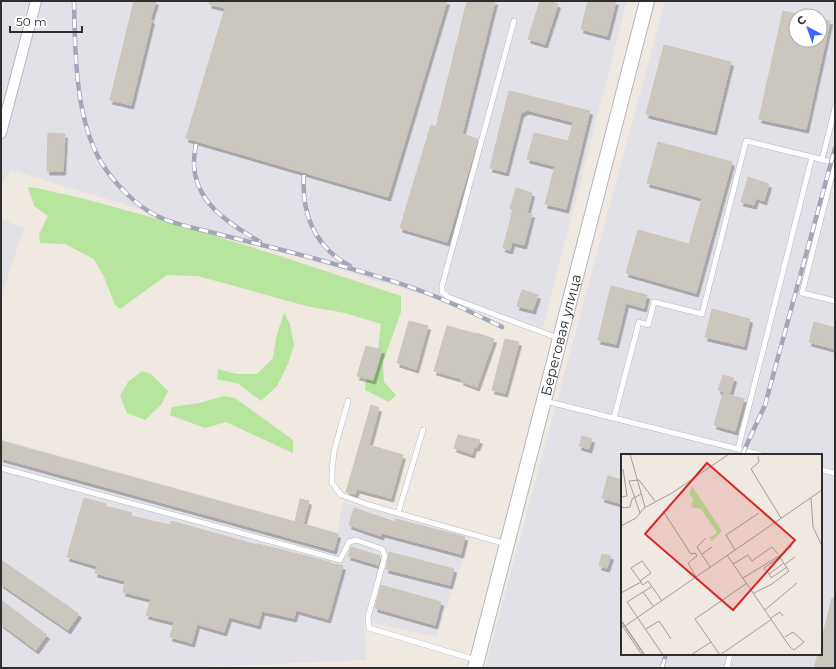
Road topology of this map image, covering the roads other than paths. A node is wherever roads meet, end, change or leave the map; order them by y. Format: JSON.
{"nodes":[{"id":1,"x":36,"y":1,"type":"edge"},
{"id":2,"x":647,"y":1,"type":"edge"},
{"id":3,"x":514,"y":21,"type":"dead end"},
{"id":4,"x":835,"y":108,"type":"edge"},
{"id":5,"x":1,"y":133,"type":"edge"},
{"id":6,"x":812,"y":157,"type":"junction"},
{"id":7,"x":822,"y":160,"type":"junction"},
{"id":8,"x":835,"y":163,"type":"edge"},
{"id":9,"x":835,"y":301,"type":"edge"},
{"id":10,"x":560,"y":338,"type":"junction"},
{"id":11,"x":544,"y":401,"type":"junction"},
{"id":12,"x":348,"y":402,"type":"dead end"},
{"id":13,"x":614,"y":418,"type":"junction"},
{"id":14,"x":423,"y":430,"type":"dead end"},
{"id":15,"x":738,"y":449,"type":"junction"},
{"id":16,"x":758,"y":454,"type":"edge"},
{"id":17,"x":1,"y":468,"type":"edge"},
{"id":18,"x":822,"y":470,"type":"edge"},
{"id":19,"x":835,"y":473,"type":"edge"},
{"id":20,"x":398,"y":513,"type":"junction"},
{"id":21,"x":507,"y":544,"type":"junction"},
{"id":22,"x":730,"y":655,"type":"edge"},
{"id":23,"x":476,"y":664,"type":"edge"},
{"id":24,"x":726,"y":668,"type":"edge"}],
"edges":[{"from":1,"to":5,"type":"street"},
{"from":2,"to":10,"type":"street","name":"Береговая улица"},
{"from":3,"to":10,"type":"lane"},
{"from":4,"to":7,"type":"lane"},
{"from":6,"to":7,"type":"lane"},
{"from":6,"to":13,"type":"lane"},
{"from":6,"to":15,"type":"lane"},
{"from":7,"to":8,"type":"lane"},
{"from":8,"to":9,"type":"lane"},
{"from":10,"to":11,"type":"street","name":"Береговая улица"},
{"from":11,"to":13,"type":"lane"},
{"from":11,"to":21,"type":"street","name":"Береговая улица"},
{"from":12,"to":20,"type":"lane"},
{"from":13,"to":15,"type":"lane"},
{"from":14,"to":20,"type":"lane"},
{"from":15,"to":16,"type":"lane"},
{"from":17,"to":23,"type":"lane"},
{"from":18,"to":19,"type":"lane"},
{"from":20,"to":21,"type":"lane"},
{"from":21,"to":23,"type":"street","name":"Береговая улица"},
{"from":22,"to":24,"type":"lane"}]}
